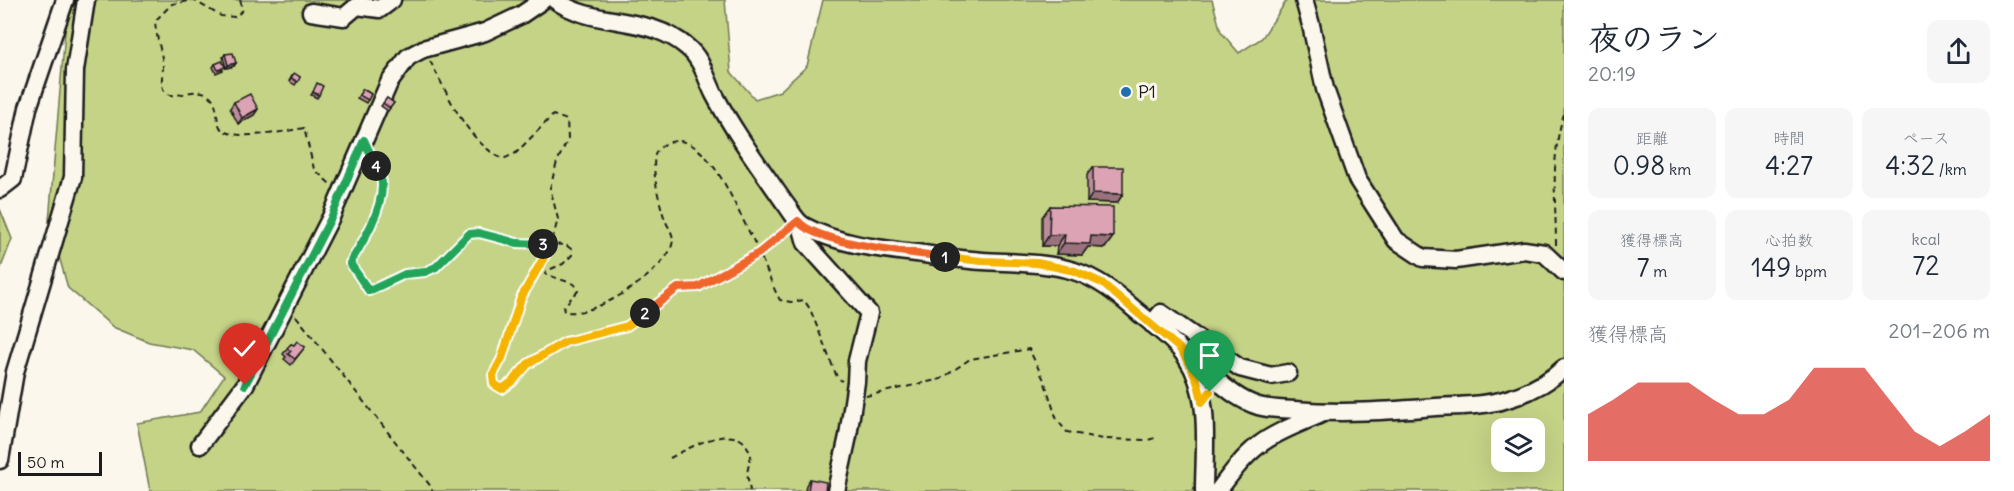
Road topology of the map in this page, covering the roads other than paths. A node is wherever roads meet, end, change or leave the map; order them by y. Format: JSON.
{"nodes":[{"id":1,"x":65,"y":0,"type":"edge"},
{"id":2,"x":86,"y":0,"type":"edge"},
{"id":3,"x":392,"y":0,"type":"edge"},
{"id":4,"x":543,"y":0,"type":"edge"},
{"id":5,"x":555,"y":0,"type":"edge"},
{"id":6,"x":1304,"y":0,"type":"edge"},
{"id":7,"x":311,"y":12,"type":"dead end"},
{"id":8,"x":0,"y":189,"type":"edge"},
{"id":9,"x":800,"y":223,"type":"junction"},
{"id":10,"x":1560,"y":268,"type":"edge"},
{"id":11,"x":1152,"y":324,"type":"junction"},
{"id":12,"x":1187,"y":358,"type":"junction"},
{"id":13,"x":1564,"y":368,"type":"edge"},
{"id":14,"x":7,"y":371,"type":"edge"},
{"id":15,"x":1288,"y":373,"type":"dead end"},
{"id":16,"x":1227,"y":390,"type":"junction"},
{"id":17,"x":1202,"y":402,"type":"junction"},
{"id":18,"x":1324,"y":412,"type":"junction"},
{"id":19,"x":200,"y":445,"type":"dead end"},
{"id":20,"x":0,"y":460,"type":"edge"},
{"id":21,"x":1204,"y":464,"type":"junction"},
{"id":22,"x":1234,"y":471,"type":"junction"},
{"id":23,"x":836,"y":491,"type":"edge"},
{"id":24,"x":1204,"y":491,"type":"edge"},
{"id":25,"x":1218,"y":491,"type":"edge"}],
"edges":[{"from":1,"to":8,"type":"street"},
{"from":2,"to":14,"type":"street"},
{"from":3,"to":7,"type":"street"},
{"from":4,"to":19,"type":"street"},
{"from":5,"to":9,"type":"street"},
{"from":6,"to":10,"type":"street"},
{"from":9,"to":11,"type":"street"},
{"from":9,"to":23,"type":"street"},
{"from":11,"to":12,"type":"street"},
{"from":11,"to":15,"type":"street"},
{"from":12,"to":16,"type":"street"},
{"from":12,"to":17,"type":"street"},
{"from":13,"to":18,"type":"street"},
{"from":14,"to":20,"type":"street"},
{"from":16,"to":17,"type":"street"},
{"from":16,"to":18,"type":"street"},
{"from":17,"to":21,"type":"street"},
{"from":18,"to":22,"type":"street"},
{"from":21,"to":22,"type":"street"},
{"from":21,"to":24,"type":"street"},
{"from":22,"to":25,"type":"street"}]}
